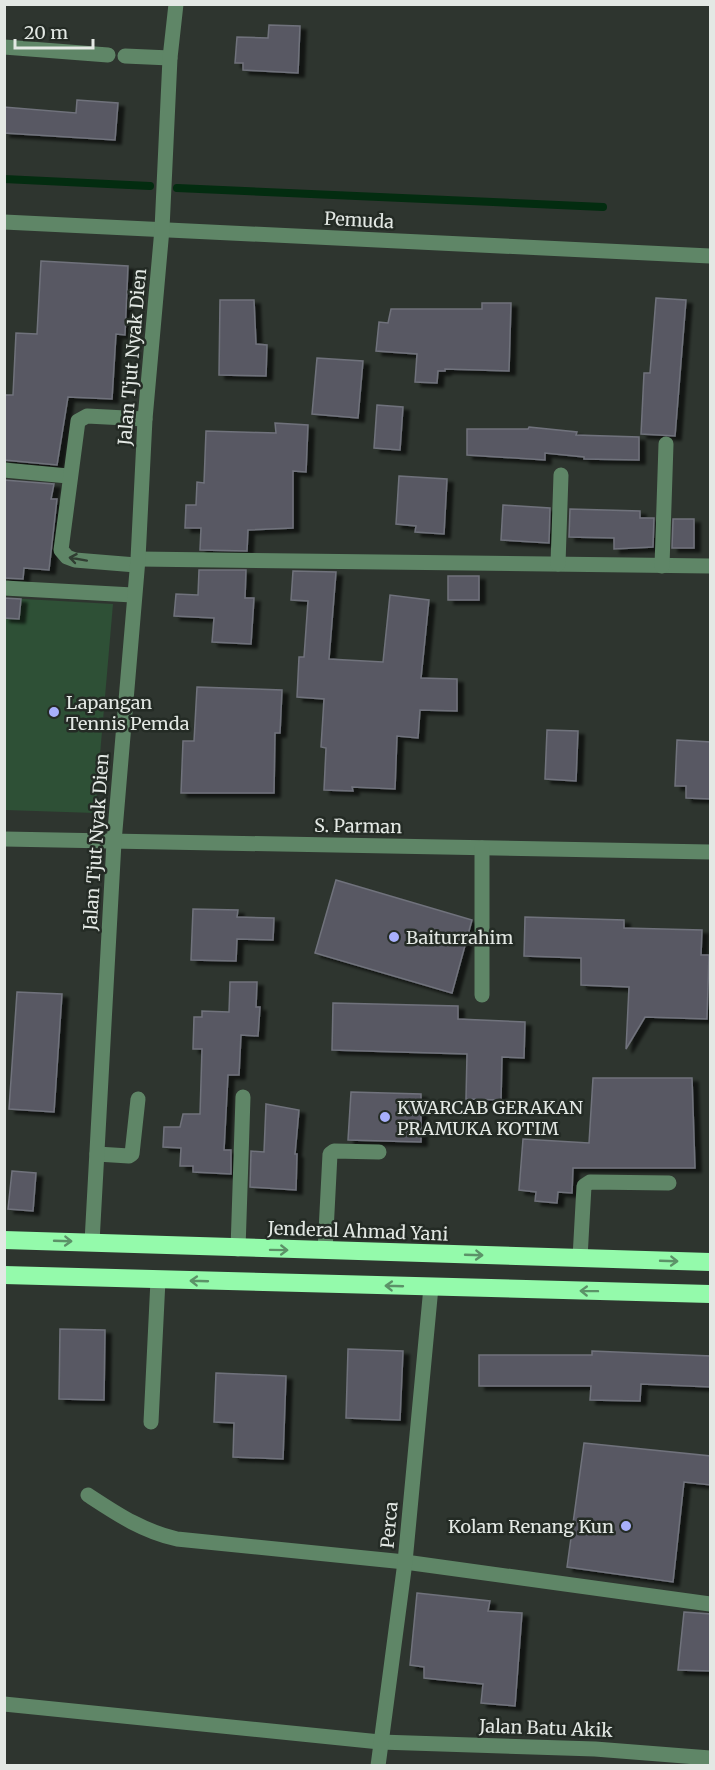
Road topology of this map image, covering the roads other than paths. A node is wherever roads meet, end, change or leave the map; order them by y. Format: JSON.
{"nodes":[{"id":1,"x":176,"y":4,"type":"edge"},
{"id":2,"x":4,"y":47,"type":"edge"},
{"id":3,"x":108,"y":55,"type":"dead end"},
{"id":4,"x":125,"y":56,"type":"dead end"},
{"id":5,"x":170,"y":58,"type":"junction"},
{"id":6,"x":4,"y":222,"type":"edge"},
{"id":7,"x":162,"y":229,"type":"junction"},
{"id":8,"x":711,"y":256,"type":"edge"},
{"id":9,"x":145,"y":420,"type":"junction"},
{"id":10,"x":666,"y":444,"type":"dead end"},
{"id":11,"x":4,"y":470,"type":"edge"},
{"id":12,"x":561,"y":475,"type":"dead end"},
{"id":13,"x":68,"y":476,"type":"junction"},
{"id":14,"x":137,"y":562,"type":"junction"},
{"id":15,"x":558,"y":564,"type":"junction"},
{"id":16,"x":662,"y":566,"type":"junction"},
{"id":17,"x":711,"y":566,"type":"edge"},
{"id":18,"x":4,"y":588,"type":"edge"},
{"id":19,"x":133,"y":595,"type":"junction"},
{"id":20,"x":4,"y":839,"type":"edge"},
{"id":21,"x":114,"y":842,"type":"junction"},
{"id":22,"x":482,"y":848,"type":"junction"},
{"id":23,"x":711,"y":852,"type":"edge"},
{"id":24,"x":482,"y":995,"type":"dead end"},
{"id":25,"x":243,"y":1097,"type":"dead end"},
{"id":26,"x":138,"y":1100,"type":"dead end"},
{"id":27,"x":379,"y":1152,"type":"dead end"},
{"id":28,"x":97,"y":1154,"type":"junction"},
{"id":29,"x":669,"y":1183,"type":"dead end"},
{"id":30,"x":4,"y":1240,"type":"edge"},
{"id":31,"x":92,"y":1242,"type":"junction"},
{"id":32,"x":238,"y":1249,"type":"junction"},
{"id":33,"x":325,"y":1251,"type":"junction"},
{"id":34,"x":580,"y":1258,"type":"junction"},
{"id":35,"x":711,"y":1262,"type":"edge"},
{"id":36,"x":4,"y":1275,"type":"edge"},
{"id":37,"x":158,"y":1280,"type":"junction"},
{"id":38,"x":431,"y":1287,"type":"junction"},
{"id":39,"x":711,"y":1294,"type":"edge"},
{"id":40,"x":151,"y":1422,"type":"dead end"},
{"id":41,"x":87,"y":1495,"type":"dead end"},
{"id":42,"x":405,"y":1562,"type":"junction"},
{"id":43,"x":711,"y":1604,"type":"edge"},
{"id":44,"x":4,"y":1704,"type":"edge"},
{"id":45,"x":380,"y":1743,"type":"junction"},
{"id":46,"x":711,"y":1758,"type":"edge"},
{"id":47,"x":378,"y":1766,"type":"edge"}],
"edges":[{"from":1,"to":5,"type":"street","name":"Jalan Tjut Nyak Dien"},
{"from":2,"to":3,"type":"street"},
{"from":4,"to":5,"type":"street"},
{"from":5,"to":7,"type":"street","name":"Jalan Tjut Nyak Dien"},
{"from":6,"to":7,"type":"street","name":"Pemuda"},
{"from":7,"to":8,"type":"street","name":"Pemuda"},
{"from":7,"to":9,"type":"street","name":"Jalan Tjut Nyak Dien"},
{"from":9,"to":13,"type":"street"},
{"from":9,"to":14,"type":"street","name":"Jalan Tjut Nyak Dien"},
{"from":10,"to":16,"type":"street"},
{"from":11,"to":13,"type":"street"},
{"from":12,"to":15,"type":"street"},
{"from":14,"to":13,"type":"street","one_way":true},
{"from":14,"to":15,"type":"street"},
{"from":14,"to":19,"type":"street","name":"Jalan Tjut Nyak Dien"},
{"from":15,"to":16,"type":"street"},
{"from":16,"to":17,"type":"street"},
{"from":18,"to":19,"type":"street"},
{"from":19,"to":21,"type":"street","name":"Jalan Tjut Nyak Dien"},
{"from":20,"to":21,"type":"street","name":"S. Parman"},
{"from":21,"to":22,"type":"street","name":"S. Parman"},
{"from":21,"to":28,"type":"street","name":"Jalan Tjut Nyak Dien"},
{"from":22,"to":23,"type":"street","name":"S. Parman"},
{"from":22,"to":24,"type":"street"},
{"from":25,"to":32,"type":"street"},
{"from":26,"to":28,"type":"street"},
{"from":27,"to":33,"type":"street"},
{"from":28,"to":31,"type":"street","name":"Jalan Tjut Nyak Dien"},
{"from":29,"to":34,"type":"street"},
{"from":30,"to":31,"type":"highway","name":"Jenderal Ahmad Yani","one_way":true},
{"from":31,"to":32,"type":"highway","name":"Jenderal Ahmad Yani"},
{"from":32,"to":33,"type":"highway","name":"Jenderal Ahmad Yani","one_way":true},
{"from":33,"to":34,"type":"highway","name":"Jenderal Ahmad Yani","one_way":true},
{"from":34,"to":35,"type":"highway","name":"Jenderal Ahmad Yani","one_way":true},
{"from":36,"to":37,"type":"highway"},
{"from":38,"to":37,"type":"highway","one_way":true},
{"from":37,"to":40,"type":"street"},
{"from":39,"to":38,"type":"highway","one_way":true},
{"from":38,"to":42,"type":"street","name":"Perca"},
{"from":41,"to":42,"type":"street"},
{"from":42,"to":43,"type":"street"},
{"from":42,"to":45,"type":"street","name":"Perca"},
{"from":44,"to":45,"type":"street","name":"Jalan Batu Akik"},
{"from":45,"to":46,"type":"street","name":"Jalan Batu Akik"},
{"from":45,"to":47,"type":"street","name":"Perca"}]}
